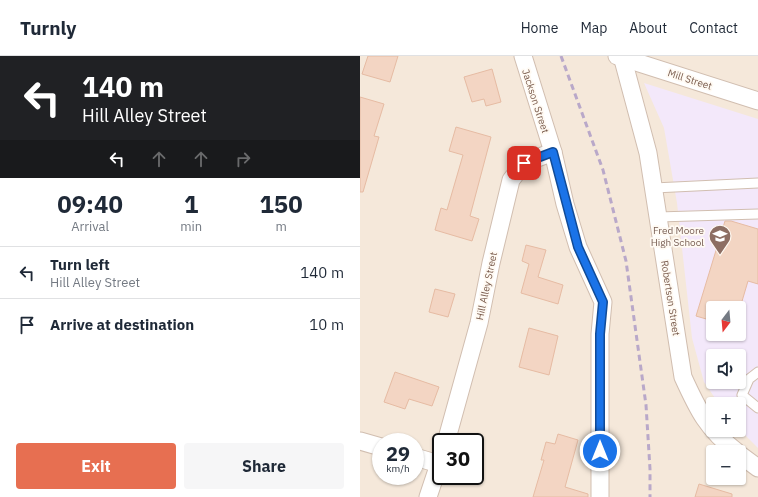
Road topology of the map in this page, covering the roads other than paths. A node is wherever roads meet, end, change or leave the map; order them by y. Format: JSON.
{"nodes":[{"id":1,"x":523,"y":56,"type":"edge"},
{"id":2,"x":620,"y":57,"type":"edge"},
{"id":3,"x":758,"y":101,"type":"edge"},
{"id":4,"x":553,"y":152,"type":"junction"},
{"id":5,"x":758,"y":183,"type":"edge"},
{"id":6,"x":654,"y":188,"type":"junction"},
{"id":7,"x":758,"y":214,"type":"edge"},
{"id":8,"x":658,"y":217,"type":"junction"},
{"id":9,"x":758,"y":372,"type":"edge"},
{"id":10,"x":758,"y":408,"type":"edge"},
{"id":11,"x":448,"y":433,"type":"edge"},
{"id":12,"x":360,"y":441,"type":"edge"},
{"id":13,"x":372,"y":444,"type":"edge"},
{"id":14,"x":727,"y":445,"type":"edge"},
{"id":15,"x":746,"y":459,"type":"edge"},
{"id":16,"x":758,"y":468,"type":"edge"},
{"id":17,"x":432,"y":485,"type":"edge"},
{"id":18,"x":428,"y":497,"type":"edge"},
{"id":19,"x":600,"y":497,"type":"edge"}],
"edges":[{"from":1,"to":4,"type":"street","name":"Jackson Street"},
{"from":2,"to":3,"type":"street","name":"Mill Street"},
{"from":2,"to":6,"type":"street","name":"Robertson Street"},
{"from":4,"to":11,"type":"street","name":"Hill Alley Street"},
{"from":4,"to":19,"type":"street","name":"Jackson Street"},
{"from":5,"to":6,"type":"lane"},
{"from":6,"to":8,"type":"street","name":"Robertson Street"},
{"from":7,"to":8,"type":"lane"},
{"from":8,"to":14,"type":"street","name":"Robertson Street"},
{"from":9,"to":10,"type":"lane"},
{"from":12,"to":13,"type":"street"},
{"from":15,"to":16,"type":"street","name":"Robertson Street"},
{"from":17,"to":18,"type":"street"}]}
